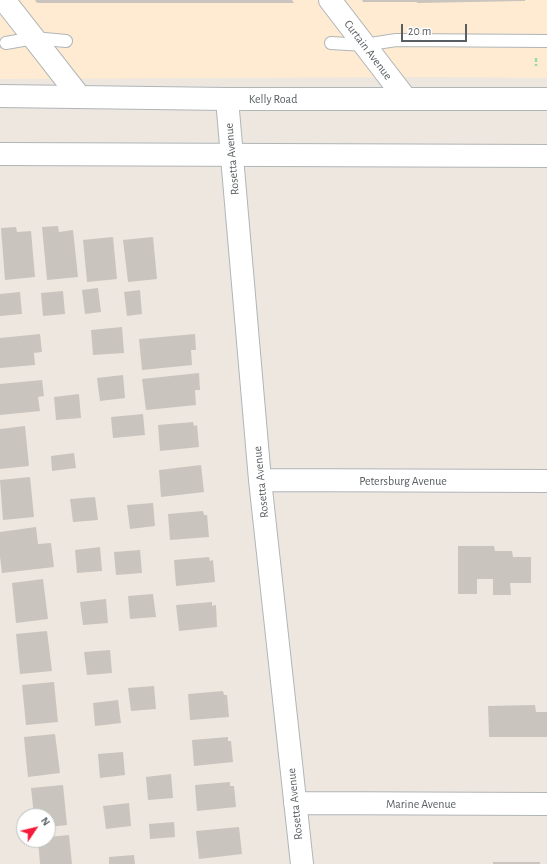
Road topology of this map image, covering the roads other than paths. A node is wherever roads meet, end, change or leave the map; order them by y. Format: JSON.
{"nodes":[{"id":1,"x":4,"y":0,"type":"edge"},
{"id":2,"x":330,"y":0,"type":"edge"},
{"id":3,"x":34,"y":38,"type":"junction"},
{"id":4,"x":66,"y":40,"type":"dead end"},
{"id":5,"x":547,"y":42,"type":"edge"},
{"id":6,"x":6,"y":43,"type":"dead end"},
{"id":7,"x":331,"y":43,"type":"dead end"},
{"id":8,"x":364,"y":45,"type":"junction"},
{"id":9,"x":0,"y":96,"type":"edge"},
{"id":10,"x":79,"y":96,"type":"junction"},
{"id":11,"x":227,"y":99,"type":"junction"},
{"id":12,"x":406,"y":99,"type":"junction"},
{"id":13,"x":547,"y":99,"type":"edge"},
{"id":14,"x":0,"y":154,"type":"edge"},
{"id":15,"x":231,"y":155,"type":"junction"},
{"id":16,"x":547,"y":156,"type":"edge"},
{"id":17,"x":260,"y":480,"type":"junction"},
{"id":18,"x":547,"y":481,"type":"edge"},
{"id":19,"x":295,"y":804,"type":"junction"},
{"id":20,"x":547,"y":804,"type":"edge"},
{"id":21,"x":302,"y":864,"type":"edge"}],
"edges":[{"from":1,"to":3,"type":"street"},
{"from":2,"to":8,"type":"street","name":"Curtain Avenue"},
{"from":3,"to":4,"type":"lane"},
{"from":3,"to":6,"type":"lane"},
{"from":3,"to":10,"type":"street"},
{"from":5,"to":8,"type":"lane"},
{"from":7,"to":8,"type":"lane"},
{"from":8,"to":12,"type":"street","name":"Curtain Avenue"},
{"from":9,"to":10,"type":"street","name":"Kelly Road"},
{"from":10,"to":11,"type":"street","name":"Kelly Road"},
{"from":11,"to":12,"type":"street","name":"Kelly Road"},
{"from":11,"to":15,"type":"street","name":"Rosetta Avenue"},
{"from":12,"to":13,"type":"street","name":"Kelly Road"},
{"from":14,"to":15,"type":"street"},
{"from":15,"to":16,"type":"street"},
{"from":15,"to":17,"type":"street","name":"Rosetta Avenue"},
{"from":17,"to":18,"type":"street","name":"Petersburg Avenue"},
{"from":17,"to":19,"type":"street","name":"Rosetta Avenue"},
{"from":19,"to":20,"type":"street","name":"Marine Avenue"},
{"from":19,"to":21,"type":"street","name":"Rosetta Avenue"}]}
